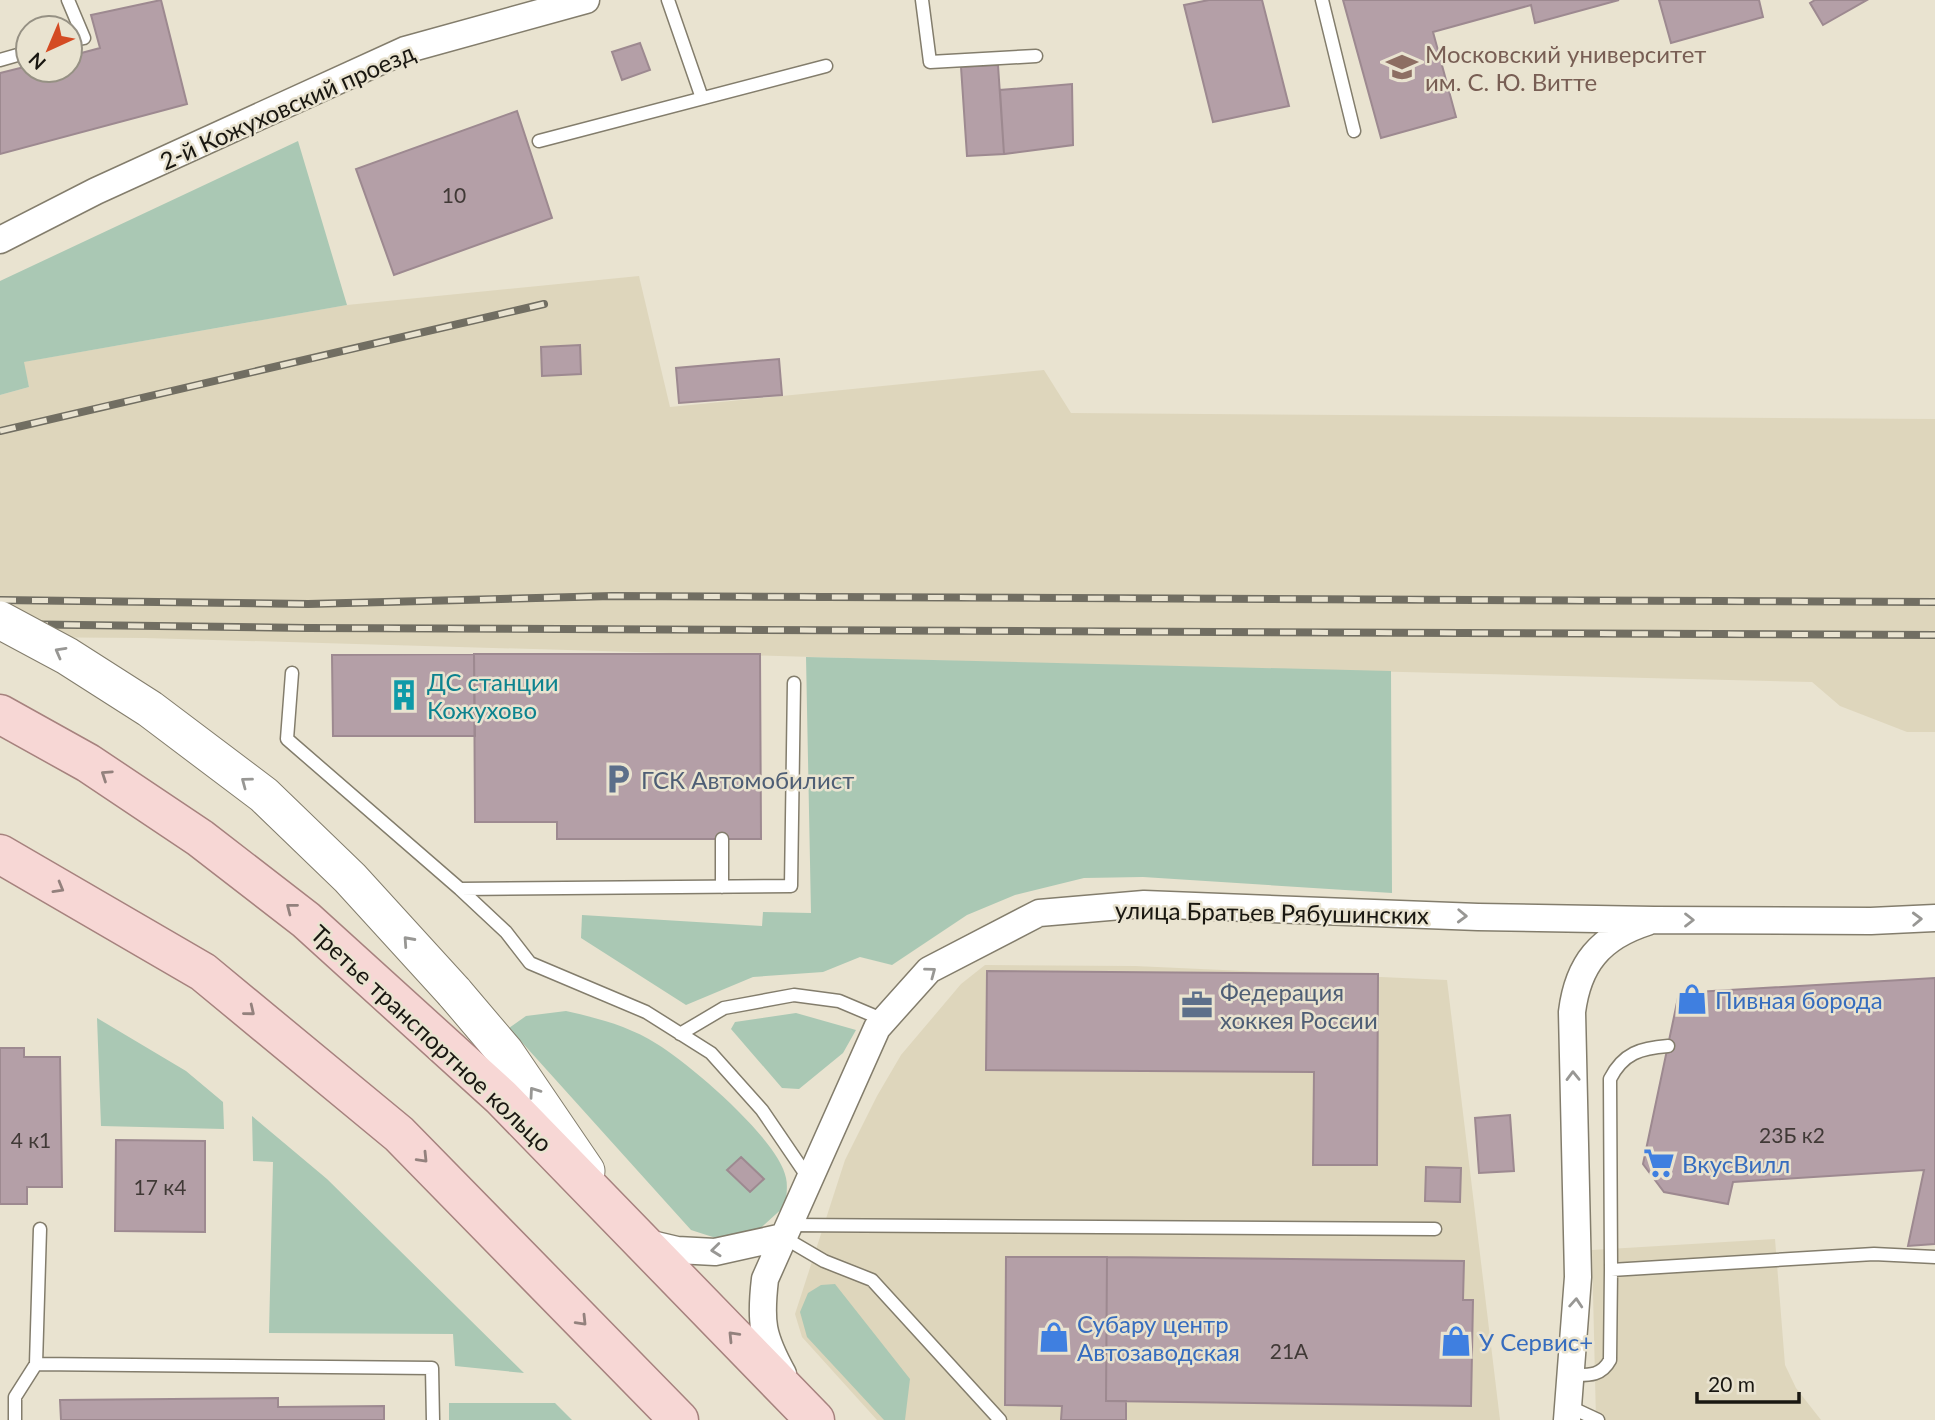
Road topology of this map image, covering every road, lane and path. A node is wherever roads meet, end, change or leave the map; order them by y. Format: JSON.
{"nodes":[{"id":1,"x":586,"y":0,"type":"edge"},
{"id":2,"x":668,"y":0,"type":"edge"},
{"id":3,"x":922,"y":0,"type":"edge"},
{"id":4,"x":1322,"y":0,"type":"edge"},
{"id":5,"x":1036,"y":56,"type":"dead end"},
{"id":6,"x":826,"y":66,"type":"dead end"},
{"id":7,"x":702,"y":98,"type":"junction"},
{"id":8,"x":1354,"y":131,"type":"dead end"},
{"id":9,"x":539,"y":141,"type":"dead end"},
{"id":10,"x":0,"y":240,"type":"edge"},
{"id":11,"x":0,"y":620,"type":"edge"},
{"id":12,"x":292,"y":673,"type":"dead end"},
{"id":13,"x":794,"y":682,"type":"dead end"},
{"id":14,"x":0,"y":714,"type":"edge"},
{"id":15,"x":722,"y":839,"type":"dead end"},
{"id":16,"x":0,"y":854,"type":"edge"},
{"id":17,"x":722,"y":887,"type":"junction"},
{"id":18,"x":460,"y":889,"type":"junction"},
{"id":19,"x":1935,"y":918,"type":"edge"},
{"id":20,"x":1654,"y":920,"type":"junction"},
{"id":21,"x":884,"y":1020,"type":"junction"},
{"id":22,"x":680,"y":1034,"type":"junction"},
{"id":23,"x":1668,"y":1046,"type":"dead end"},
{"id":24,"x":809,"y":1179,"type":"junction"},
{"id":25,"x":612,"y":1211,"type":"junction"},
{"id":26,"x":40,"y":1229,"type":"dead end"},
{"id":27,"x":1435,"y":1229,"type":"dead end"},
{"id":28,"x":785,"y":1231,"type":"junction"},
{"id":29,"x":642,"y":1241,"type":"junction"},
{"id":30,"x":1935,"y":1257,"type":"edge"},
{"id":31,"x":1611,"y":1270,"type":"junction"},
{"id":32,"x":36,"y":1363,"type":"junction"},
{"id":33,"x":1570,"y":1375,"type":"junction"},
{"id":34,"x":807,"y":1412,"type":"edge"},
{"id":35,"x":1568,"y":1413,"type":"edge"},
{"id":36,"x":15,"y":1420,"type":"edge"},
{"id":37,"x":433,"y":1420,"type":"edge"},
{"id":38,"x":679,"y":1420,"type":"edge"},
{"id":39,"x":1000,"y":1420,"type":"edge"},
{"id":40,"x":1598,"y":1420,"type":"edge"}],
"edges":[{"from":1,"to":10,"type":"street","name":"2-й Кожуховский проезд"},
{"from":2,"to":7,"type":"lane"},
{"from":3,"to":5,"type":"lane"},
{"from":4,"to":8,"type":"lane"},
{"from":6,"to":7,"type":"lane"},
{"from":7,"to":9,"type":"lane"},
{"from":25,"to":11,"type":"main road","one_way":true,"bridge":true},
{"from":12,"to":18,"type":"lane"},
{"from":13,"to":17,"type":"lane"},
{"from":25,"to":14,"type":"main road","name":"Третье транспортное кольцо","one_way":true},
{"from":15,"to":17,"type":"lane"},
{"from":16,"to":38,"type":"main road","one_way":true},
{"from":17,"to":18,"type":"lane"},
{"from":18,"to":22,"type":"lane"},
{"from":20,"to":19,"type":"street","name":"улица Братьев Рябушинских","one_way":true},
{"from":21,"to":20,"type":"street","name":"улица Братьев Рябушинских","one_way":true},
{"from":33,"to":20,"type":"street","one_way":true},
{"from":21,"to":22,"type":"lane"},
{"from":21,"to":24,"type":"street","name":"улица Братьев Рябушинских"},
{"from":22,"to":24,"type":"lane"},
{"from":23,"to":31,"type":"lane"},
{"from":24,"to":28,"type":"street","name":"улица Братьев Рябушинских"},
{"from":25,"to":29,"type":"main road","name":"Третье транспортное кольцо"},
{"from":26,"to":32,"type":"lane"},
{"from":27,"to":28,"type":"lane"},
{"from":28,"to":29,"type":"street","one_way":true},
{"from":28,"to":34,"type":"street","name":"улица Братьев Рябушинских"},
{"from":28,"to":39,"type":"lane"},
{"from":34,"to":29,"type":"main road","name":"Третье транспортное кольцо","one_way":true},
{"from":30,"to":31,"type":"lane"},
{"from":31,"to":33,"type":"lane"},
{"from":32,"to":36,"type":"lane"},
{"from":32,"to":37,"type":"lane"},
{"from":33,"to":35,"type":"street"},
{"from":35,"to":40,"type":"lane"}]}
